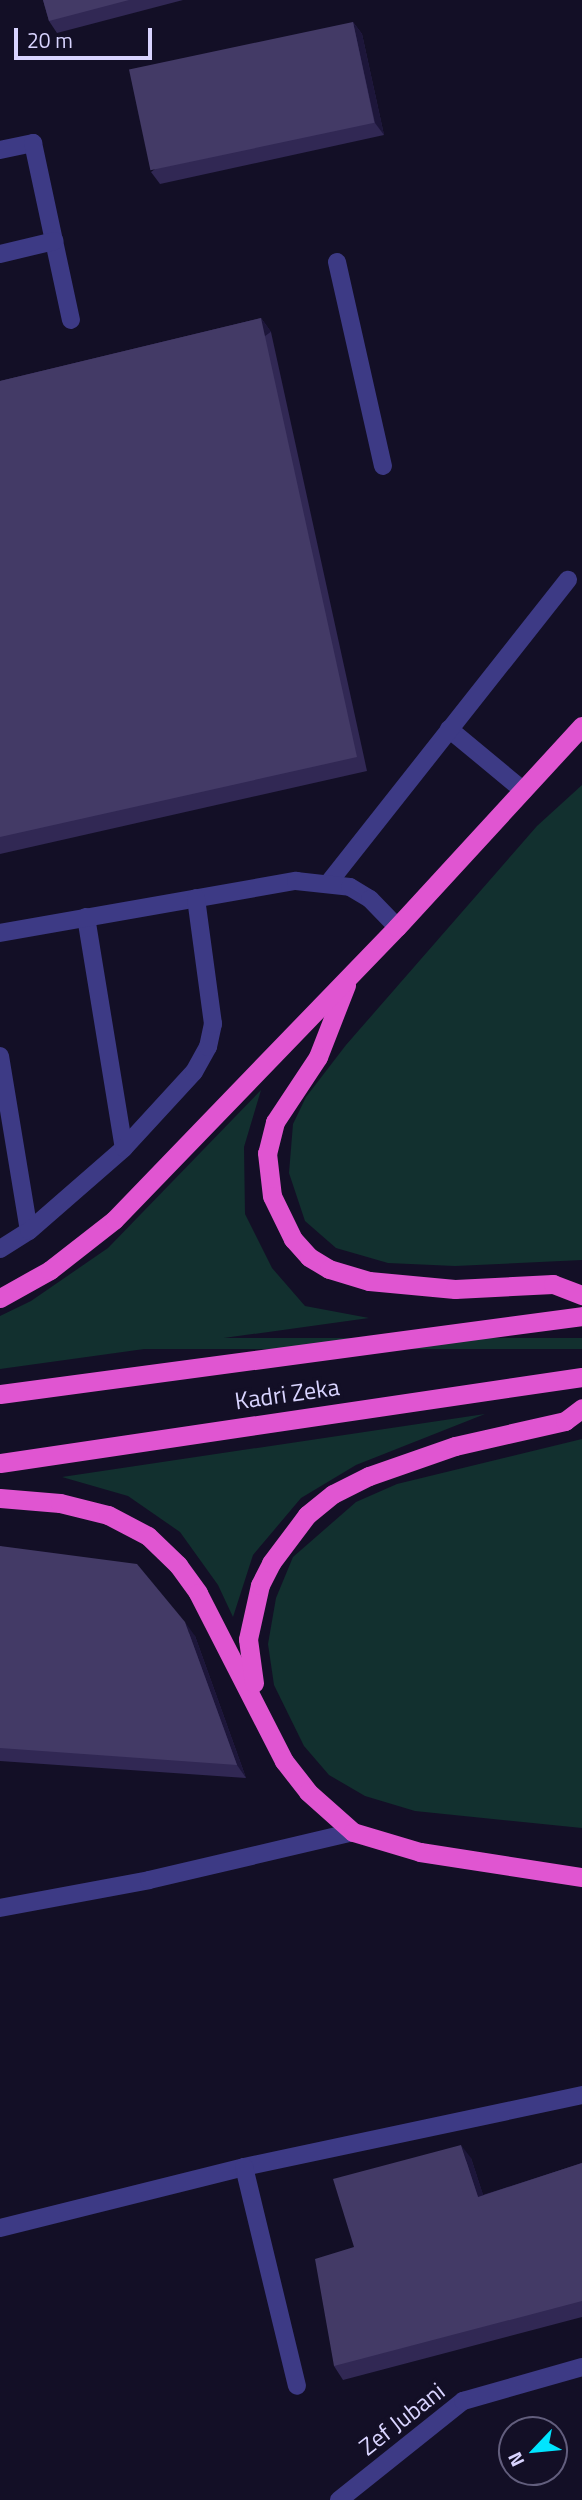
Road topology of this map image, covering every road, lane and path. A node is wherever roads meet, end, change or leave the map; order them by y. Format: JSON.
{"nodes":[{"id":1,"x":0,"y":150,"type":"edge"},
{"id":2,"x":54,"y":241,"type":"junction"},
{"id":3,"x":0,"y":254,"type":"edge"},
{"id":4,"x":337,"y":262,"type":"dead end"},
{"id":5,"x":71,"y":320,"type":"dead end"},
{"id":6,"x":383,"y":466,"type":"dead end"},
{"id":7,"x":568,"y":580,"type":"dead end"},
{"id":8,"x":582,"y":726,"type":"edge"},
{"id":9,"x":449,"y":729,"type":"junction"},
{"id":10,"x":524,"y":791,"type":"junction"},
{"id":11,"x":330,"y":881,"type":"junction"},
{"id":12,"x":196,"y":898,"type":"junction"},
{"id":13,"x":86,"y":917,"type":"junction"},
{"id":14,"x":397,"y":927,"type":"junction"},
{"id":15,"x":0,"y":933,"type":"edge"},
{"id":16,"x":348,"y":978,"type":"junction"},
{"id":17,"x":0,"y":1056,"type":"edge"},
{"id":18,"x":124,"y":1148,"type":"junction"},
{"id":19,"x":29,"y":1231,"type":"junction"},
{"id":20,"x":0,"y":1250,"type":"edge"},
{"id":21,"x":582,"y":1295,"type":"edge"},
{"id":22,"x":0,"y":1298,"type":"edge"},
{"id":23,"x":582,"y":1316,"type":"edge"},
{"id":24,"x":582,"y":1377,"type":"edge"},
{"id":25,"x":0,"y":1394,"type":"edge"},
{"id":26,"x":582,"y":1408,"type":"edge"},
{"id":27,"x":0,"y":1463,"type":"edge"},
{"id":28,"x":0,"y":1498,"type":"edge"},
{"id":29,"x":265,"y":1728,"type":"junction"},
{"id":30,"x":353,"y":1832,"type":"junction"},
{"id":31,"x":582,"y":1877,"type":"edge"},
{"id":32,"x":0,"y":1908,"type":"edge"},
{"id":33,"x":582,"y":2095,"type":"edge"},
{"id":34,"x":244,"y":2167,"type":"junction"},
{"id":35,"x":0,"y":2228,"type":"edge"},
{"id":36,"x":582,"y":2367,"type":"edge"},
{"id":37,"x":297,"y":2386,"type":"dead end"},
{"id":38,"x":338,"y":2500,"type":"edge"}],
"edges":[{"from":1,"to":2,"type":"street"},
{"from":2,"to":3,"type":"street"},
{"from":2,"to":5,"type":"street"},
{"from":4,"to":6,"type":"street"},
{"from":7,"to":9,"type":"street"},
{"from":8,"to":10,"type":"highway"},
{"from":9,"to":10,"type":"street"},
{"from":9,"to":11,"type":"street"},
{"from":10,"to":14,"type":"highway"},
{"from":11,"to":12,"type":"street"},
{"from":11,"to":14,"type":"street"},
{"from":12,"to":13,"type":"street"},
{"from":12,"to":18,"type":"street"},
{"from":13,"to":15,"type":"street"},
{"from":13,"to":18,"type":"street"},
{"from":14,"to":16,"type":"highway"},
{"from":16,"to":21,"type":"highway"},
{"from":16,"to":22,"type":"highway"},
{"from":17,"to":19,"type":"street"},
{"from":18,"to":19,"type":"street"},
{"from":19,"to":20,"type":"street"},
{"from":23,"to":25,"type":"highway","name":"Kadri Zeka"},
{"from":24,"to":27,"type":"highway","name":"Kadri Zeka"},
{"from":26,"to":29,"type":"highway"},
{"from":28,"to":29,"type":"highway"},
{"from":29,"to":30,"type":"highway"},
{"from":30,"to":31,"type":"highway"},
{"from":30,"to":32,"type":"street"},
{"from":33,"to":34,"type":"street"},
{"from":34,"to":35,"type":"street"},
{"from":34,"to":37,"type":"street"},
{"from":36,"to":38,"type":"street","name":"Zef Jubani"}]}
